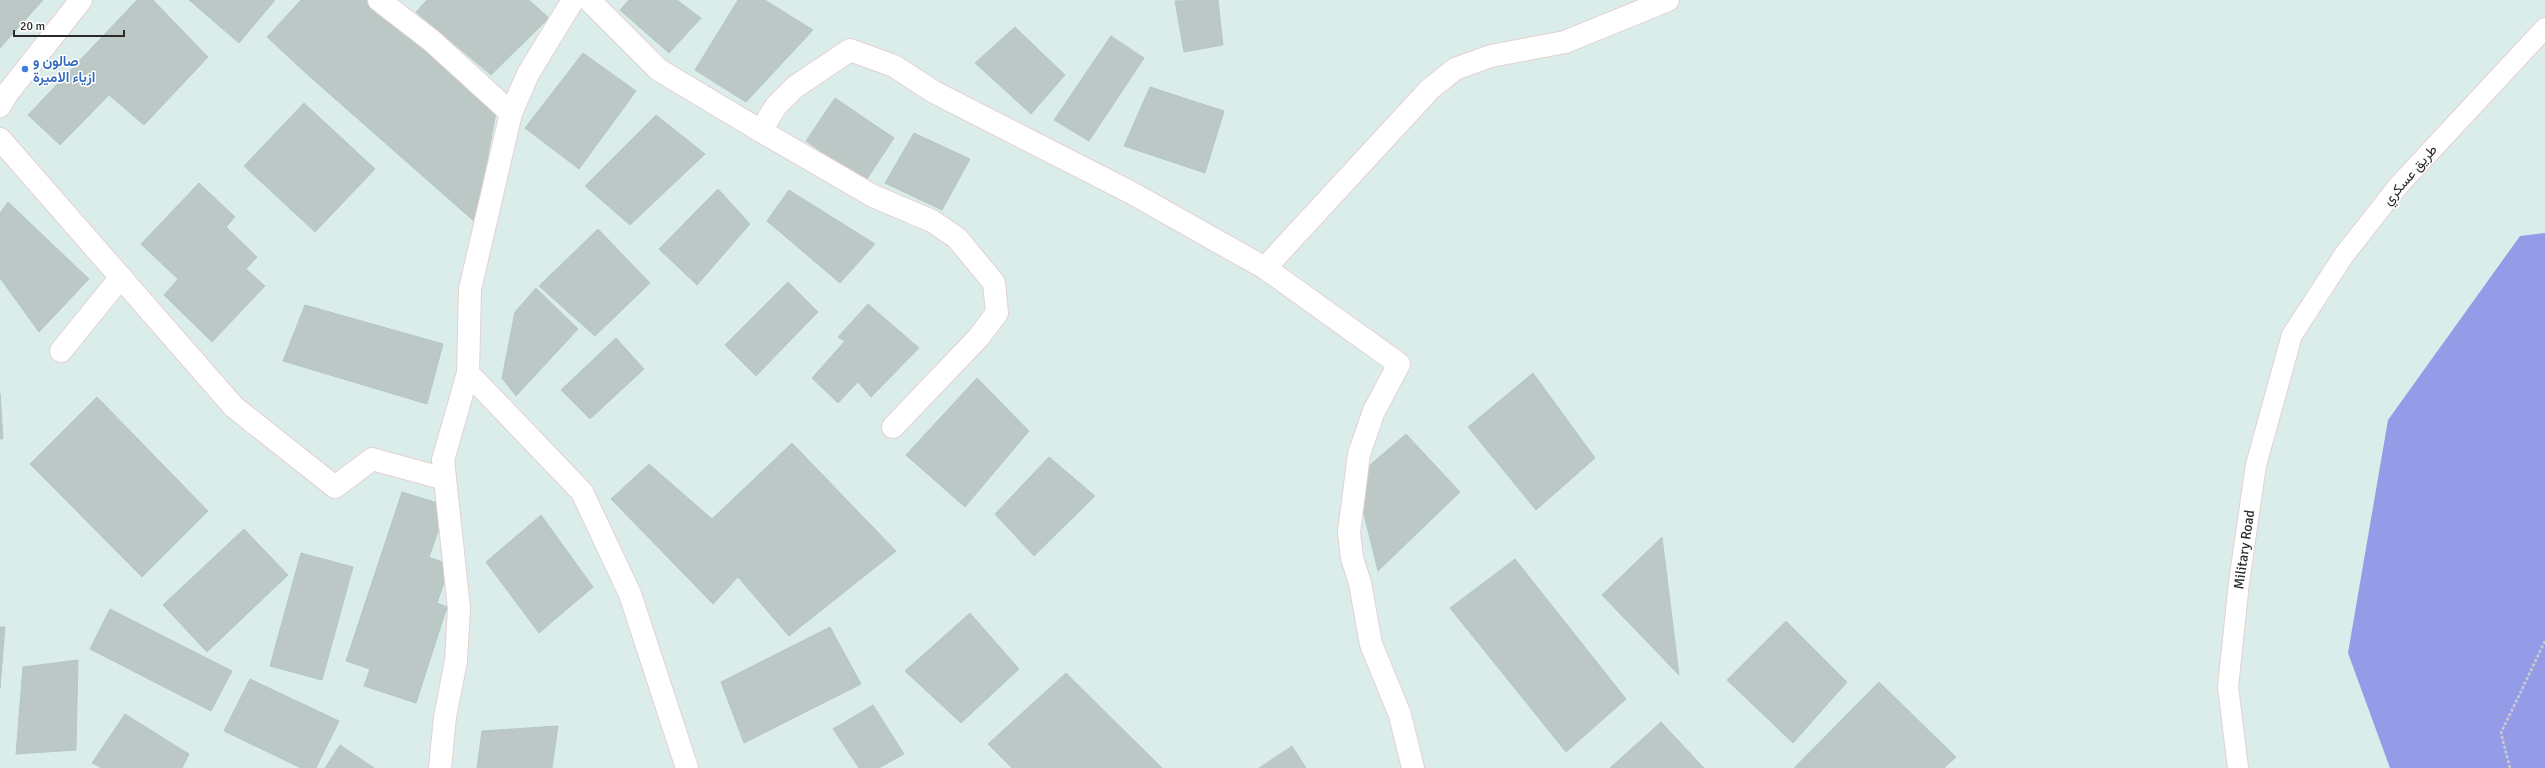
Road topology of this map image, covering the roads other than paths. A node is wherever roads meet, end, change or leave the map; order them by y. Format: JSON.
{"nodes":[{"id":1,"x":81,"y":0,"type":"edge"},
{"id":2,"x":379,"y":0,"type":"edge"},
{"id":3,"x":573,"y":0,"type":"edge"},
{"id":4,"x":589,"y":0,"type":"edge"},
{"id":5,"x":1668,"y":0,"type":"edge"},
{"id":6,"x":2545,"y":28,"type":"edge"},
{"id":7,"x":0,"y":106,"type":"edge"},
{"id":8,"x":511,"y":113,"type":"junction"},
{"id":9,"x":761,"y":131,"type":"junction"},
{"id":10,"x":0,"y":140,"type":"edge"},
{"id":11,"x":1265,"y":268,"type":"junction"},
{"id":12,"x":121,"y":277,"type":"junction"},
{"id":13,"x":2292,"y":335,"type":"joint"},
{"id":14,"x":61,"y":351,"type":"dead end"},
{"id":15,"x":468,"y":373,"type":"junction"},
{"id":16,"x":893,"y":427,"type":"dead end"},
{"id":17,"x":445,"y":479,"type":"junction"},
{"id":18,"x":440,"y":768,"type":"edge"},
{"id":19,"x":687,"y":768,"type":"edge"},
{"id":20,"x":1413,"y":768,"type":"edge"},
{"id":21,"x":2238,"y":768,"type":"edge"}],
"edges":[{"from":1,"to":7,"type":"street"},
{"from":2,"to":8,"type":"street"},
{"from":3,"to":8,"type":"street"},
{"from":4,"to":9,"type":"street"},
{"from":5,"to":11,"type":"street"},
{"from":6,"to":13,"type":"lane","name":"طريق عسكري"},
{"from":8,"to":15,"type":"street"},
{"from":9,"to":11,"type":"street"},
{"from":9,"to":16,"type":"street"},
{"from":10,"to":12,"type":"street"},
{"from":11,"to":20,"type":"street"},
{"from":12,"to":14,"type":"street"},
{"from":12,"to":17,"type":"street"},
{"from":13,"to":21,"type":"lane","name":"Military Road"},
{"from":15,"to":17,"type":"street"},
{"from":15,"to":19,"type":"street"},
{"from":17,"to":18,"type":"street"}]}
